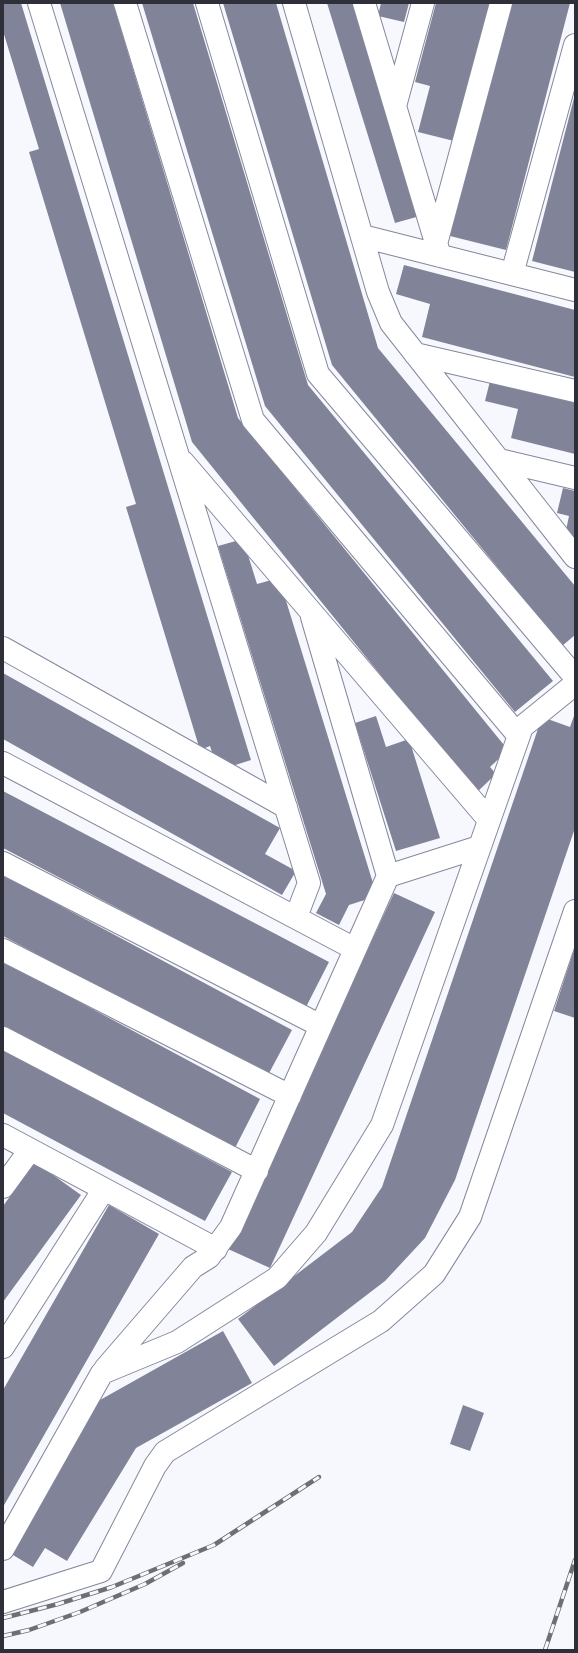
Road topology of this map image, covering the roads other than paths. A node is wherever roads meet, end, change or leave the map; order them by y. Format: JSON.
{"nodes":[{"id":1,"x":39,"y":3,"type":"edge"},
{"id":2,"x":125,"y":3,"type":"edge"},
{"id":3,"x":207,"y":3,"type":"edge"},
{"id":4,"x":294,"y":3,"type":"edge"},
{"id":5,"x":364,"y":3,"type":"edge"},
{"id":6,"x":423,"y":3,"type":"edge"},
{"id":7,"x":501,"y":3,"type":"edge"},
{"id":8,"x":575,"y":45,"type":"edge"},
{"id":9,"x":395,"y":106,"type":"junction"},
{"id":10,"x":362,"y":236,"type":"junction"},
{"id":11,"x":438,"y":250,"type":"junction"},
{"id":12,"x":512,"y":274,"type":"junction"},
{"id":13,"x":575,"y":290,"type":"edge"},
{"id":14,"x":415,"y":354,"type":"junction"},
{"id":15,"x":575,"y":391,"type":"edge"},
{"id":16,"x":177,"y":455,"type":"junction"},
{"id":17,"x":498,"y":460,"type":"junction"},
{"id":18,"x":575,"y":478,"type":"edge"},
{"id":19,"x":575,"y":557,"type":"edge"},
{"id":20,"x":310,"y":610,"type":"junction"},
{"id":21,"x":3,"y":648,"type":"edge"},
{"id":22,"x":575,"y":677,"type":"edge"},
{"id":23,"x":575,"y":684,"type":"edge"},
{"id":24,"x":518,"y":736,"type":"junction"},
{"id":25,"x":3,"y":763,"type":"edge"},
{"id":26,"x":286,"y":807,"type":"junction"},
{"id":27,"x":489,"y":820,"type":"junction"},
{"id":28,"x":479,"y":848,"type":"junction"},
{"id":29,"x":3,"y":863,"type":"edge"},
{"id":30,"x":388,"y":876,"type":"junction"},
{"id":31,"x":575,"y":911,"type":"edge"},
{"id":32,"x":296,"y":917,"type":"junction"},
{"id":33,"x":355,"y":949,"type":"junction"},
{"id":34,"x":3,"y":950,"type":"edge"},
{"id":35,"x":321,"y":1026,"type":"junction"},
{"id":36,"x":3,"y":1038,"type":"edge"},
{"id":37,"x":290,"y":1096,"type":"junction"},
{"id":38,"x":3,"y":1135,"type":"edge"},
{"id":39,"x":30,"y":1150,"type":"junction"},
{"id":40,"x":257,"y":1172,"type":"junction"},
{"id":41,"x":3,"y":1187,"type":"edge"},
{"id":42,"x":104,"y":1189,"type":"junction"},
{"id":43,"x":216,"y":1249,"type":"junction"},
{"id":44,"x":3,"y":1347,"type":"edge"},
{"id":45,"x":102,"y":1373,"type":"junction"},
{"id":46,"x":3,"y":1549,"type":"edge"},
{"id":47,"x":3,"y":1602,"type":"edge"}],
"edges":[{"from":1,"to":16,"type":"lane"},
{"from":2,"to":24,"type":"lane"},
{"from":3,"to":22,"type":"lane"},
{"from":4,"to":10,"type":"lane"},
{"from":5,"to":9,"type":"lane"},
{"from":6,"to":9,"type":"lane"},
{"from":7,"to":11,"type":"lane"},
{"from":8,"to":12,"type":"lane"},
{"from":9,"to":11,"type":"lane"},
{"from":10,"to":11,"type":"lane"},
{"from":10,"to":14,"type":"lane"},
{"from":11,"to":12,"type":"lane"},
{"from":12,"to":13,"type":"lane"},
{"from":14,"to":15,"type":"lane"},
{"from":14,"to":17,"type":"lane"},
{"from":16,"to":20,"type":"lane"},
{"from":16,"to":26,"type":"lane"},
{"from":17,"to":18,"type":"lane"},
{"from":17,"to":19,"type":"lane"},
{"from":20,"to":27,"type":"lane"},
{"from":20,"to":30,"type":"lane"},
{"from":21,"to":26,"type":"lane"},
{"from":23,"to":24,"type":"lane"},
{"from":24,"to":27,"type":"lane"},
{"from":25,"to":32,"type":"lane"},
{"from":26,"to":32,"type":"lane"},
{"from":27,"to":28,"type":"lane"},
{"from":28,"to":30,"type":"lane"},
{"from":28,"to":45,"type":"lane"},
{"from":29,"to":35,"type":"lane"},
{"from":30,"to":33,"type":"lane"},
{"from":31,"to":47,"type":"lane"},
{"from":32,"to":33,"type":"lane"},
{"from":33,"to":35,"type":"lane"},
{"from":34,"to":37,"type":"lane"},
{"from":35,"to":37,"type":"lane"},
{"from":36,"to":40,"type":"lane"},
{"from":37,"to":40,"type":"lane"},
{"from":38,"to":39,"type":"lane"},
{"from":39,"to":41,"type":"lane"},
{"from":39,"to":42,"type":"lane"},
{"from":40,"to":43,"type":"lane"},
{"from":42,"to":43,"type":"lane"},
{"from":42,"to":44,"type":"lane"},
{"from":43,"to":45,"type":"lane"},
{"from":45,"to":46,"type":"lane"}]}
